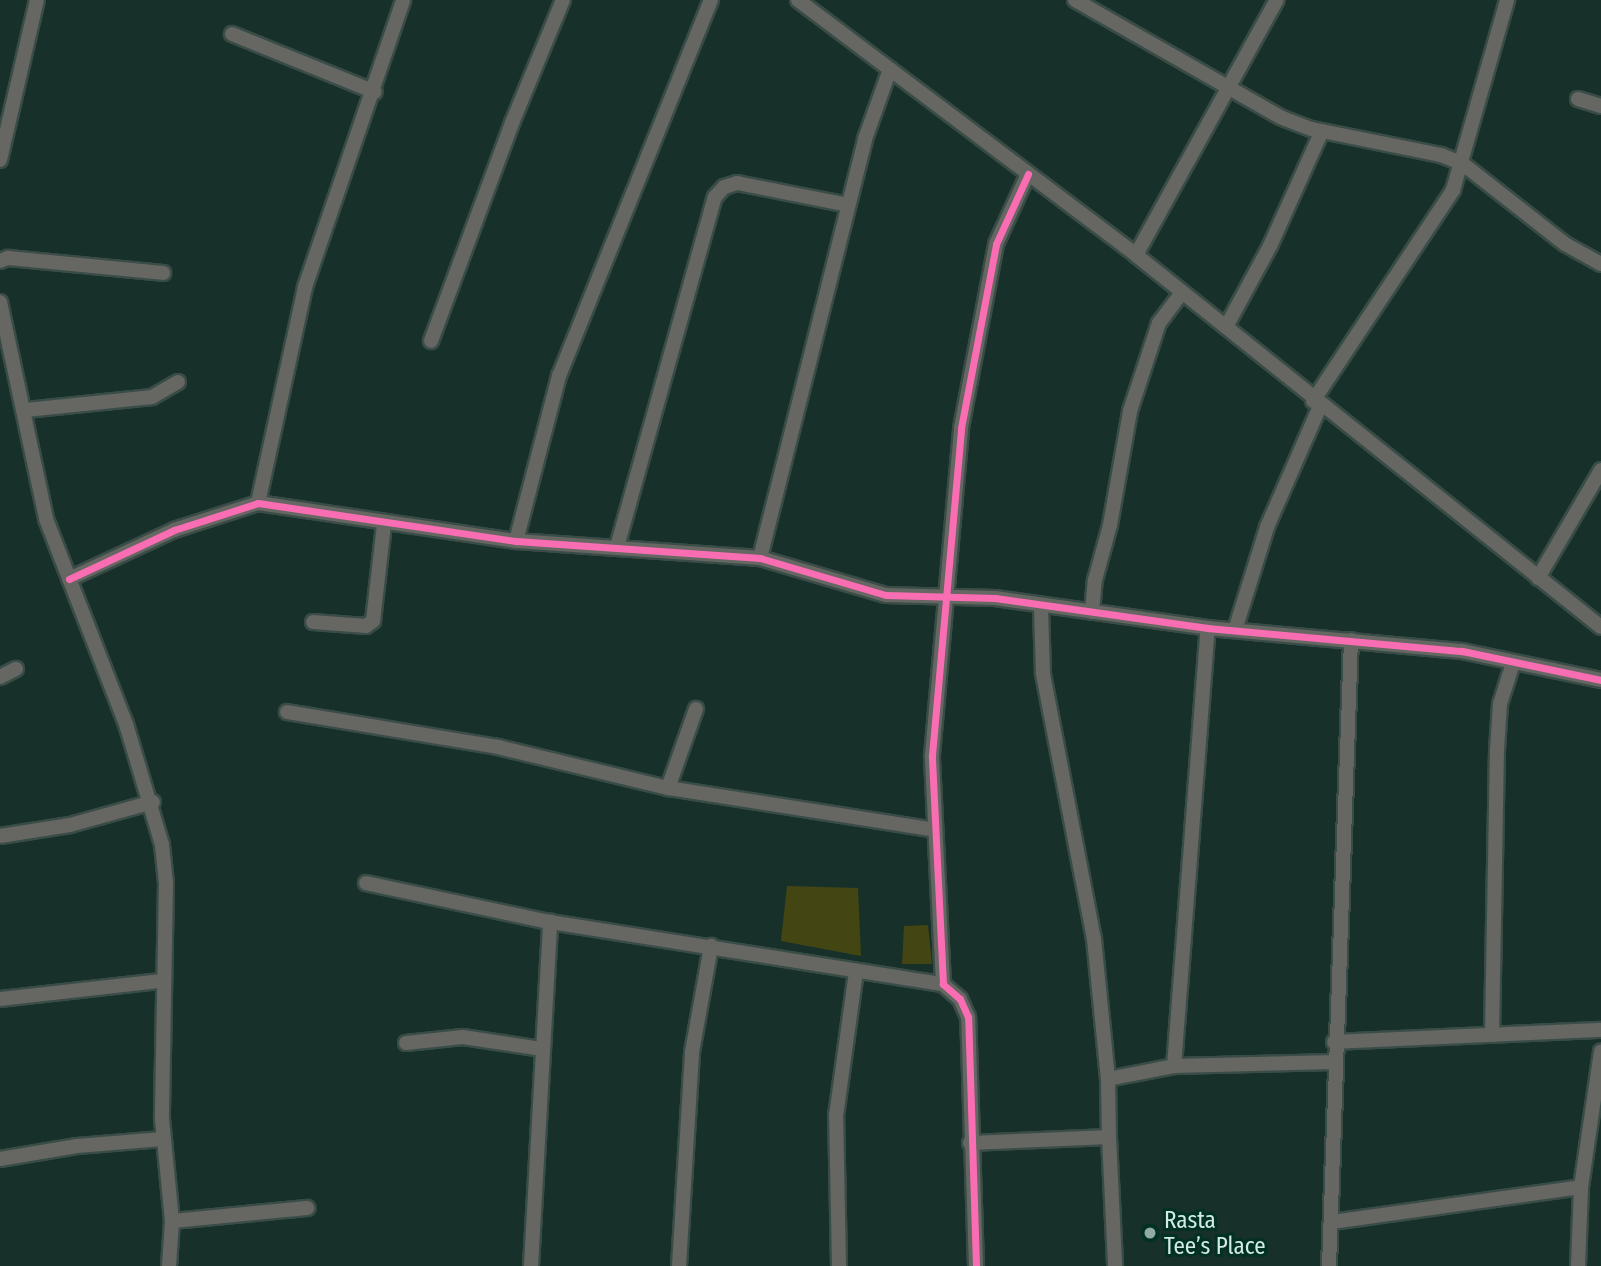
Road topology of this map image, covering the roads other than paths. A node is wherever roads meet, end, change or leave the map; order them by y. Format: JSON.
{"nodes":[{"id":1,"x":37,"y":0,"type":"edge"},
{"id":2,"x":403,"y":0,"type":"edge"},
{"id":3,"x":563,"y":0,"type":"edge"},
{"id":4,"x":711,"y":0,"type":"edge"},
{"id":5,"x":798,"y":0,"type":"edge"},
{"id":6,"x":1075,"y":0,"type":"edge"},
{"id":7,"x":1277,"y":0,"type":"edge"},
{"id":8,"x":1507,"y":0,"type":"edge"},
{"id":9,"x":232,"y":34,"type":"dead end"},
{"id":10,"x":890,"y":69,"type":"junction"},
{"id":11,"x":1227,"y":86,"type":"junction"},
{"id":12,"x":375,"y":92,"type":"junction"},
{"id":13,"x":0,"y":93,"type":"edge"},
{"id":14,"x":1578,"y":99,"type":"dead end"},
{"id":15,"x":14,"y":101,"type":"junction"},
{"id":16,"x":1601,"y":106,"type":"edge"},
{"id":17,"x":1322,"y":131,"type":"junction"},
{"id":18,"x":0,"y":160,"type":"edge"},
{"id":19,"x":1463,"y":164,"type":"junction"},
{"id":20,"x":1028,"y":174,"type":"junction"},
{"id":21,"x":848,"y":205,"type":"junction"},
{"id":22,"x":1136,"y":255,"type":"junction"},
{"id":23,"x":0,"y":261,"type":"edge"},
{"id":24,"x":1601,"y":264,"type":"edge"},
{"id":25,"x":163,"y":273,"type":"dead end"},
{"id":26,"x":1182,"y":293,"type":"junction"},
{"id":27,"x":0,"y":302,"type":"edge"},
{"id":28,"x":1226,"y":327,"type":"junction"},
{"id":29,"x":431,"y":341,"type":"dead end"},
{"id":30,"x":178,"y":382,"type":"dead end"},
{"id":31,"x":1317,"y":403,"type":"junction"},
{"id":32,"x":26,"y":410,"type":"junction"},
{"id":33,"x":1601,"y":470,"type":"edge"},
{"id":34,"x":258,"y":503,"type":"junction"},
{"id":35,"x":384,"y":524,"type":"junction"},
{"id":36,"x":516,"y":541,"type":"junction"},
{"id":37,"x":617,"y":547,"type":"junction"},
{"id":38,"x":760,"y":558,"type":"junction"},
{"id":39,"x":1538,"y":578,"type":"junction"},
{"id":40,"x":69,"y":579,"type":"junction"},
{"id":41,"x":946,"y":598,"type":"junction"},
{"id":42,"x":1041,"y":608,"type":"junction"},
{"id":43,"x":1092,"y":612,"type":"junction"},
{"id":44,"x":313,"y":622,"type":"dead end"},
{"id":45,"x":1601,"y":627,"type":"edge"},
{"id":46,"x":1208,"y":628,"type":"junction"},
{"id":47,"x":1235,"y":629,"type":"junction"},
{"id":48,"x":1351,"y":640,"type":"junction"},
{"id":49,"x":1513,"y":663,"type":"junction"},
{"id":50,"x":16,"y":669,"type":"dead end"},
{"id":51,"x":0,"y":677,"type":"edge"},
{"id":52,"x":1601,"y":681,"type":"edge"},
{"id":53,"x":696,"y":709,"type":"dead end"},
{"id":54,"x":287,"y":712,"type":"dead end"},
{"id":55,"x":668,"y":788,"type":"junction"},
{"id":56,"x":153,"y":802,"type":"junction"},
{"id":57,"x":935,"y":830,"type":"junction"},
{"id":58,"x":0,"y":836,"type":"edge"},
{"id":59,"x":366,"y":883,"type":"dead end"},
{"id":60,"x":550,"y":922,"type":"junction"},
{"id":61,"x":711,"y":946,"type":"junction"},
{"id":62,"x":856,"y":972,"type":"junction"},
{"id":63,"x":162,"y":981,"type":"junction"},
{"id":64,"x":943,"y":984,"type":"junction"},
{"id":65,"x":0,"y":999,"type":"edge"},
{"id":66,"x":1601,"y":1030,"type":"edge"},
{"id":67,"x":1492,"y":1035,"type":"junction"},
{"id":68,"x":1334,"y":1042,"type":"junction"},
{"id":69,"x":406,"y":1043,"type":"dead end"},
{"id":70,"x":541,"y":1049,"type":"junction"},
{"id":71,"x":1601,"y":1051,"type":"edge"},
{"id":72,"x":1334,"y":1062,"type":"junction"},
{"id":73,"x":1174,"y":1066,"type":"junction"},
{"id":74,"x":1108,"y":1079,"type":"junction"},
{"id":75,"x":1109,"y":1137,"type":"junction"},
{"id":76,"x":163,"y":1139,"type":"junction"},
{"id":77,"x":970,"y":1143,"type":"junction"},
{"id":78,"x":0,"y":1159,"type":"edge"},
{"id":79,"x":1581,"y":1186,"type":"junction"},
{"id":80,"x":307,"y":1208,"type":"dead end"},
{"id":81,"x":172,"y":1221,"type":"junction"},
{"id":82,"x":1332,"y":1223,"type":"junction"},
{"id":83,"x":169,"y":1266,"type":"edge"},
{"id":84,"x":531,"y":1266,"type":"edge"},
{"id":85,"x":680,"y":1266,"type":"edge"},
{"id":86,"x":839,"y":1266,"type":"edge"},
{"id":87,"x":976,"y":1266,"type":"edge"},
{"id":88,"x":1115,"y":1266,"type":"edge"},
{"id":89,"x":1329,"y":1266,"type":"edge"},
{"id":90,"x":1578,"y":1266,"type":"edge"}],
"edges":[{"from":1,"to":15,"type":"street"},
{"from":2,"to":12,"type":"street"},
{"from":3,"to":29,"type":"street"},
{"from":4,"to":36,"type":"street"},
{"from":5,"to":10,"type":"street"},
{"from":6,"to":11,"type":"street"},
{"from":7,"to":11,"type":"street"},
{"from":8,"to":19,"type":"street"},
{"from":9,"to":12,"type":"street"},
{"from":10,"to":20,"type":"street"},
{"from":10,"to":21,"type":"street"},
{"from":11,"to":17,"type":"street"},
{"from":11,"to":22,"type":"street"},
{"from":12,"to":34,"type":"street"},
{"from":13,"to":15,"type":"street"},
{"from":14,"to":16,"type":"street"},
{"from":15,"to":18,"type":"street"},
{"from":17,"to":19,"type":"street"},
{"from":17,"to":28,"type":"street"},
{"from":19,"to":24,"type":"street"},
{"from":19,"to":31,"type":"street"},
{"from":20,"to":22,"type":"street"},
{"from":20,"to":41,"type":"street"},
{"from":21,"to":37,"type":"street"},
{"from":21,"to":38,"type":"street"},
{"from":22,"to":26,"type":"street"},
{"from":23,"to":25,"type":"street"},
{"from":26,"to":28,"type":"street"},
{"from":26,"to":43,"type":"street"},
{"from":27,"to":32,"type":"street"},
{"from":28,"to":31,"type":"street"},
{"from":30,"to":32,"type":"street"},
{"from":31,"to":39,"type":"street"},
{"from":31,"to":47,"type":"street"},
{"from":32,"to":40,"type":"street"},
{"from":33,"to":39,"type":"street"},
{"from":34,"to":35,"type":"street"},
{"from":34,"to":40,"type":"street"},
{"from":35,"to":36,"type":"street"},
{"from":35,"to":44,"type":"street"},
{"from":36,"to":37,"type":"street"},
{"from":37,"to":38,"type":"street"},
{"from":38,"to":41,"type":"street"},
{"from":39,"to":45,"type":"street"},
{"from":40,"to":56,"type":"street"},
{"from":41,"to":42,"type":"street"},
{"from":41,"to":57,"type":"street"},
{"from":42,"to":43,"type":"street"},
{"from":42,"to":74,"type":"street"},
{"from":43,"to":46,"type":"street"},
{"from":46,"to":47,"type":"street"},
{"from":46,"to":73,"type":"street"},
{"from":47,"to":48,"type":"street"},
{"from":48,"to":49,"type":"street"},
{"from":48,"to":68,"type":"street"},
{"from":49,"to":52,"type":"street"},
{"from":49,"to":67,"type":"street"},
{"from":50,"to":51,"type":"street"},
{"from":53,"to":55,"type":"street"},
{"from":54,"to":55,"type":"street"},
{"from":55,"to":57,"type":"street"},
{"from":56,"to":58,"type":"street"},
{"from":56,"to":63,"type":"street"},
{"from":57,"to":64,"type":"street"},
{"from":59,"to":60,"type":"street"},
{"from":60,"to":61,"type":"street"},
{"from":60,"to":70,"type":"street"},
{"from":61,"to":62,"type":"street"},
{"from":61,"to":85,"type":"street"},
{"from":62,"to":64,"type":"street"},
{"from":62,"to":86,"type":"street"},
{"from":63,"to":65,"type":"street"},
{"from":63,"to":76,"type":"street"},
{"from":64,"to":77,"type":"street"},
{"from":66,"to":67,"type":"street"},
{"from":67,"to":68,"type":"street"},
{"from":68,"to":72,"type":"street"},
{"from":69,"to":70,"type":"street"},
{"from":70,"to":84,"type":"street"},
{"from":71,"to":79,"type":"street"},
{"from":72,"to":73,"type":"street"},
{"from":72,"to":82,"type":"street"},
{"from":73,"to":74,"type":"street"},
{"from":74,"to":75,"type":"street"},
{"from":75,"to":77,"type":"street"},
{"from":75,"to":88,"type":"street"},
{"from":76,"to":78,"type":"street"},
{"from":76,"to":81,"type":"street"},
{"from":77,"to":87,"type":"street"},
{"from":79,"to":82,"type":"street"},
{"from":79,"to":90,"type":"street"},
{"from":80,"to":81,"type":"street"},
{"from":81,"to":83,"type":"street"},
{"from":82,"to":89,"type":"street"}]}
